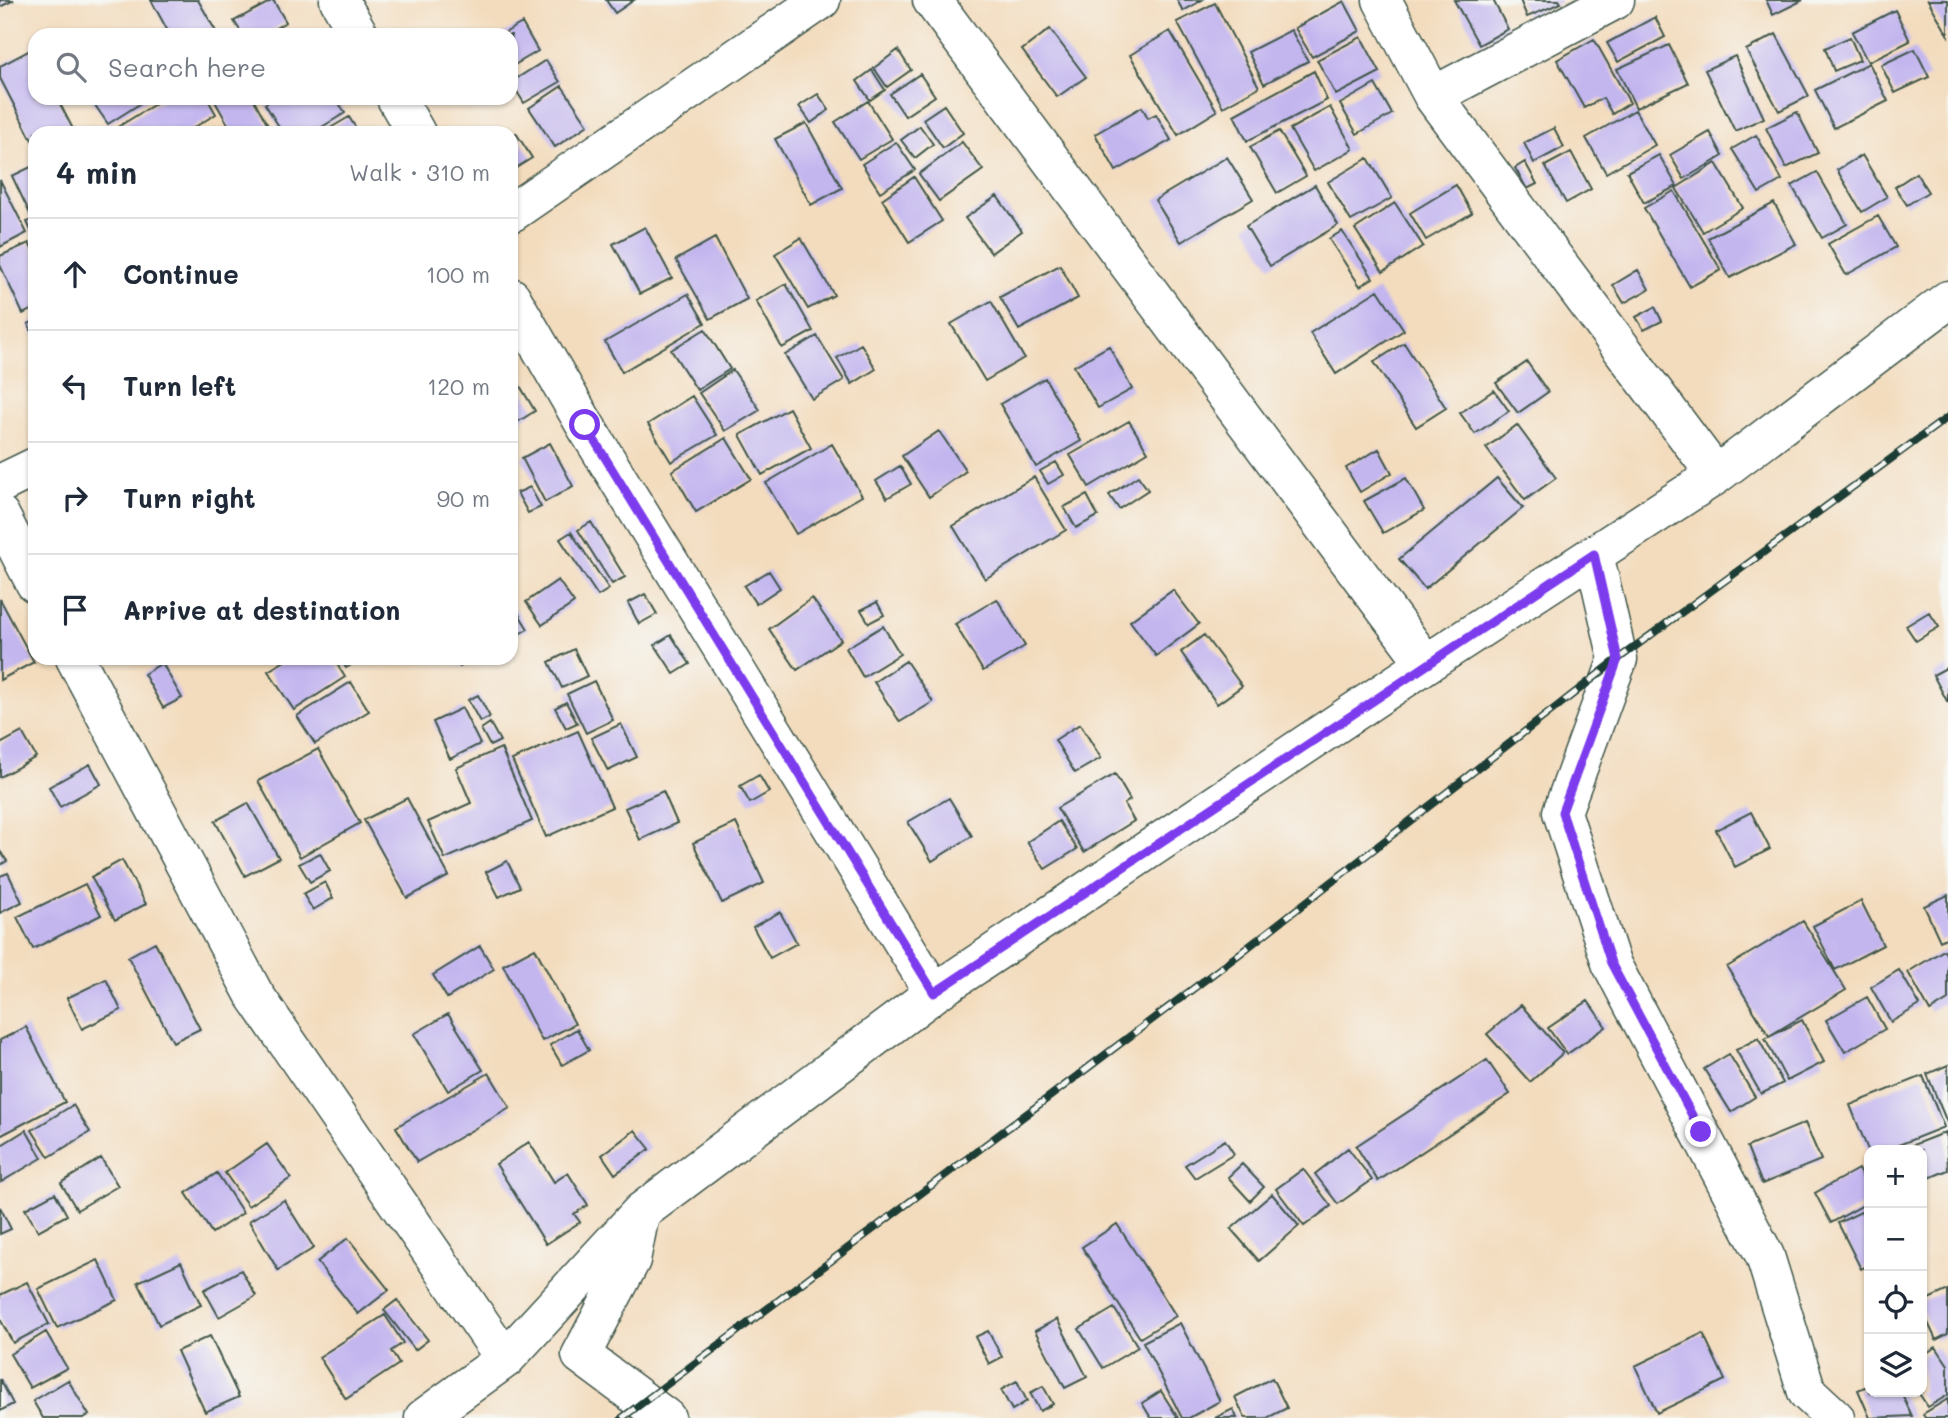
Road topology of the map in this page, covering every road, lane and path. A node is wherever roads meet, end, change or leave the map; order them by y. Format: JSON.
{"nodes":[{"id":1,"x":339,"y":0,"type":"edge"},
{"id":2,"x":821,"y":0,"type":"edge"},
{"id":3,"x":932,"y":0,"type":"edge"},
{"id":4,"x":1382,"y":0,"type":"edge"},
{"id":5,"x":1615,"y":0,"type":"edge"},
{"id":6,"x":355,"y":28,"type":"edge"},
{"id":7,"x":1433,"y":96,"type":"junction"},
{"id":8,"x":400,"y":105,"type":"edge"},
{"id":9,"x":412,"y":126,"type":"edge"},
{"id":10,"x":518,"y":208,"type":"edge"},
{"id":11,"x":1948,"y":300,"type":"edge"},
{"id":12,"x":518,"y":309,"type":"edge"},
{"id":13,"x":28,"y":470,"type":"edge"},
{"id":14,"x":1716,"y":475,"type":"junction"},
{"id":15,"x":0,"y":484,"type":"edge"},
{"id":16,"x":0,"y":515,"type":"edge"},
{"id":17,"x":1594,"y":554,"type":"junction"},
{"id":18,"x":28,"y":569,"type":"edge"},
{"id":19,"x":1426,"y":664,"type":"junction"},
{"id":20,"x":79,"y":665,"type":"edge"},
{"id":21,"x":934,"y":993,"type":"junction"},
{"id":22,"x":641,"y":1212,"type":"junction"},
{"id":23,"x":505,"y":1359,"type":"junction"},
{"id":24,"x":424,"y":1418,"type":"edge"},
{"id":25,"x":666,"y":1418,"type":"edge"},
{"id":26,"x":1835,"y":1418,"type":"edge"}],
"edges":[{"from":1,"to":6,"type":"street"},
{"from":2,"to":10,"type":"street"},
{"from":3,"to":19,"type":"street"},
{"from":4,"to":7,"type":"street"},
{"from":5,"to":7,"type":"street"},
{"from":7,"to":14,"type":"street"},
{"from":8,"to":9,"type":"street"},
{"from":11,"to":14,"type":"street"},
{"from":12,"to":21,"type":"street"},
{"from":13,"to":15,"type":"street"},
{"from":14,"to":17,"type":"street"},
{"from":16,"to":18,"type":"street"},
{"from":17,"to":19,"type":"street"},
{"from":17,"to":26,"type":"street"},
{"from":19,"to":21,"type":"street"},
{"from":20,"to":23,"type":"street"},
{"from":21,"to":22,"type":"street"},
{"from":22,"to":23,"type":"street"},
{"from":22,"to":25,"type":"street"},
{"from":23,"to":24,"type":"street"}]}
